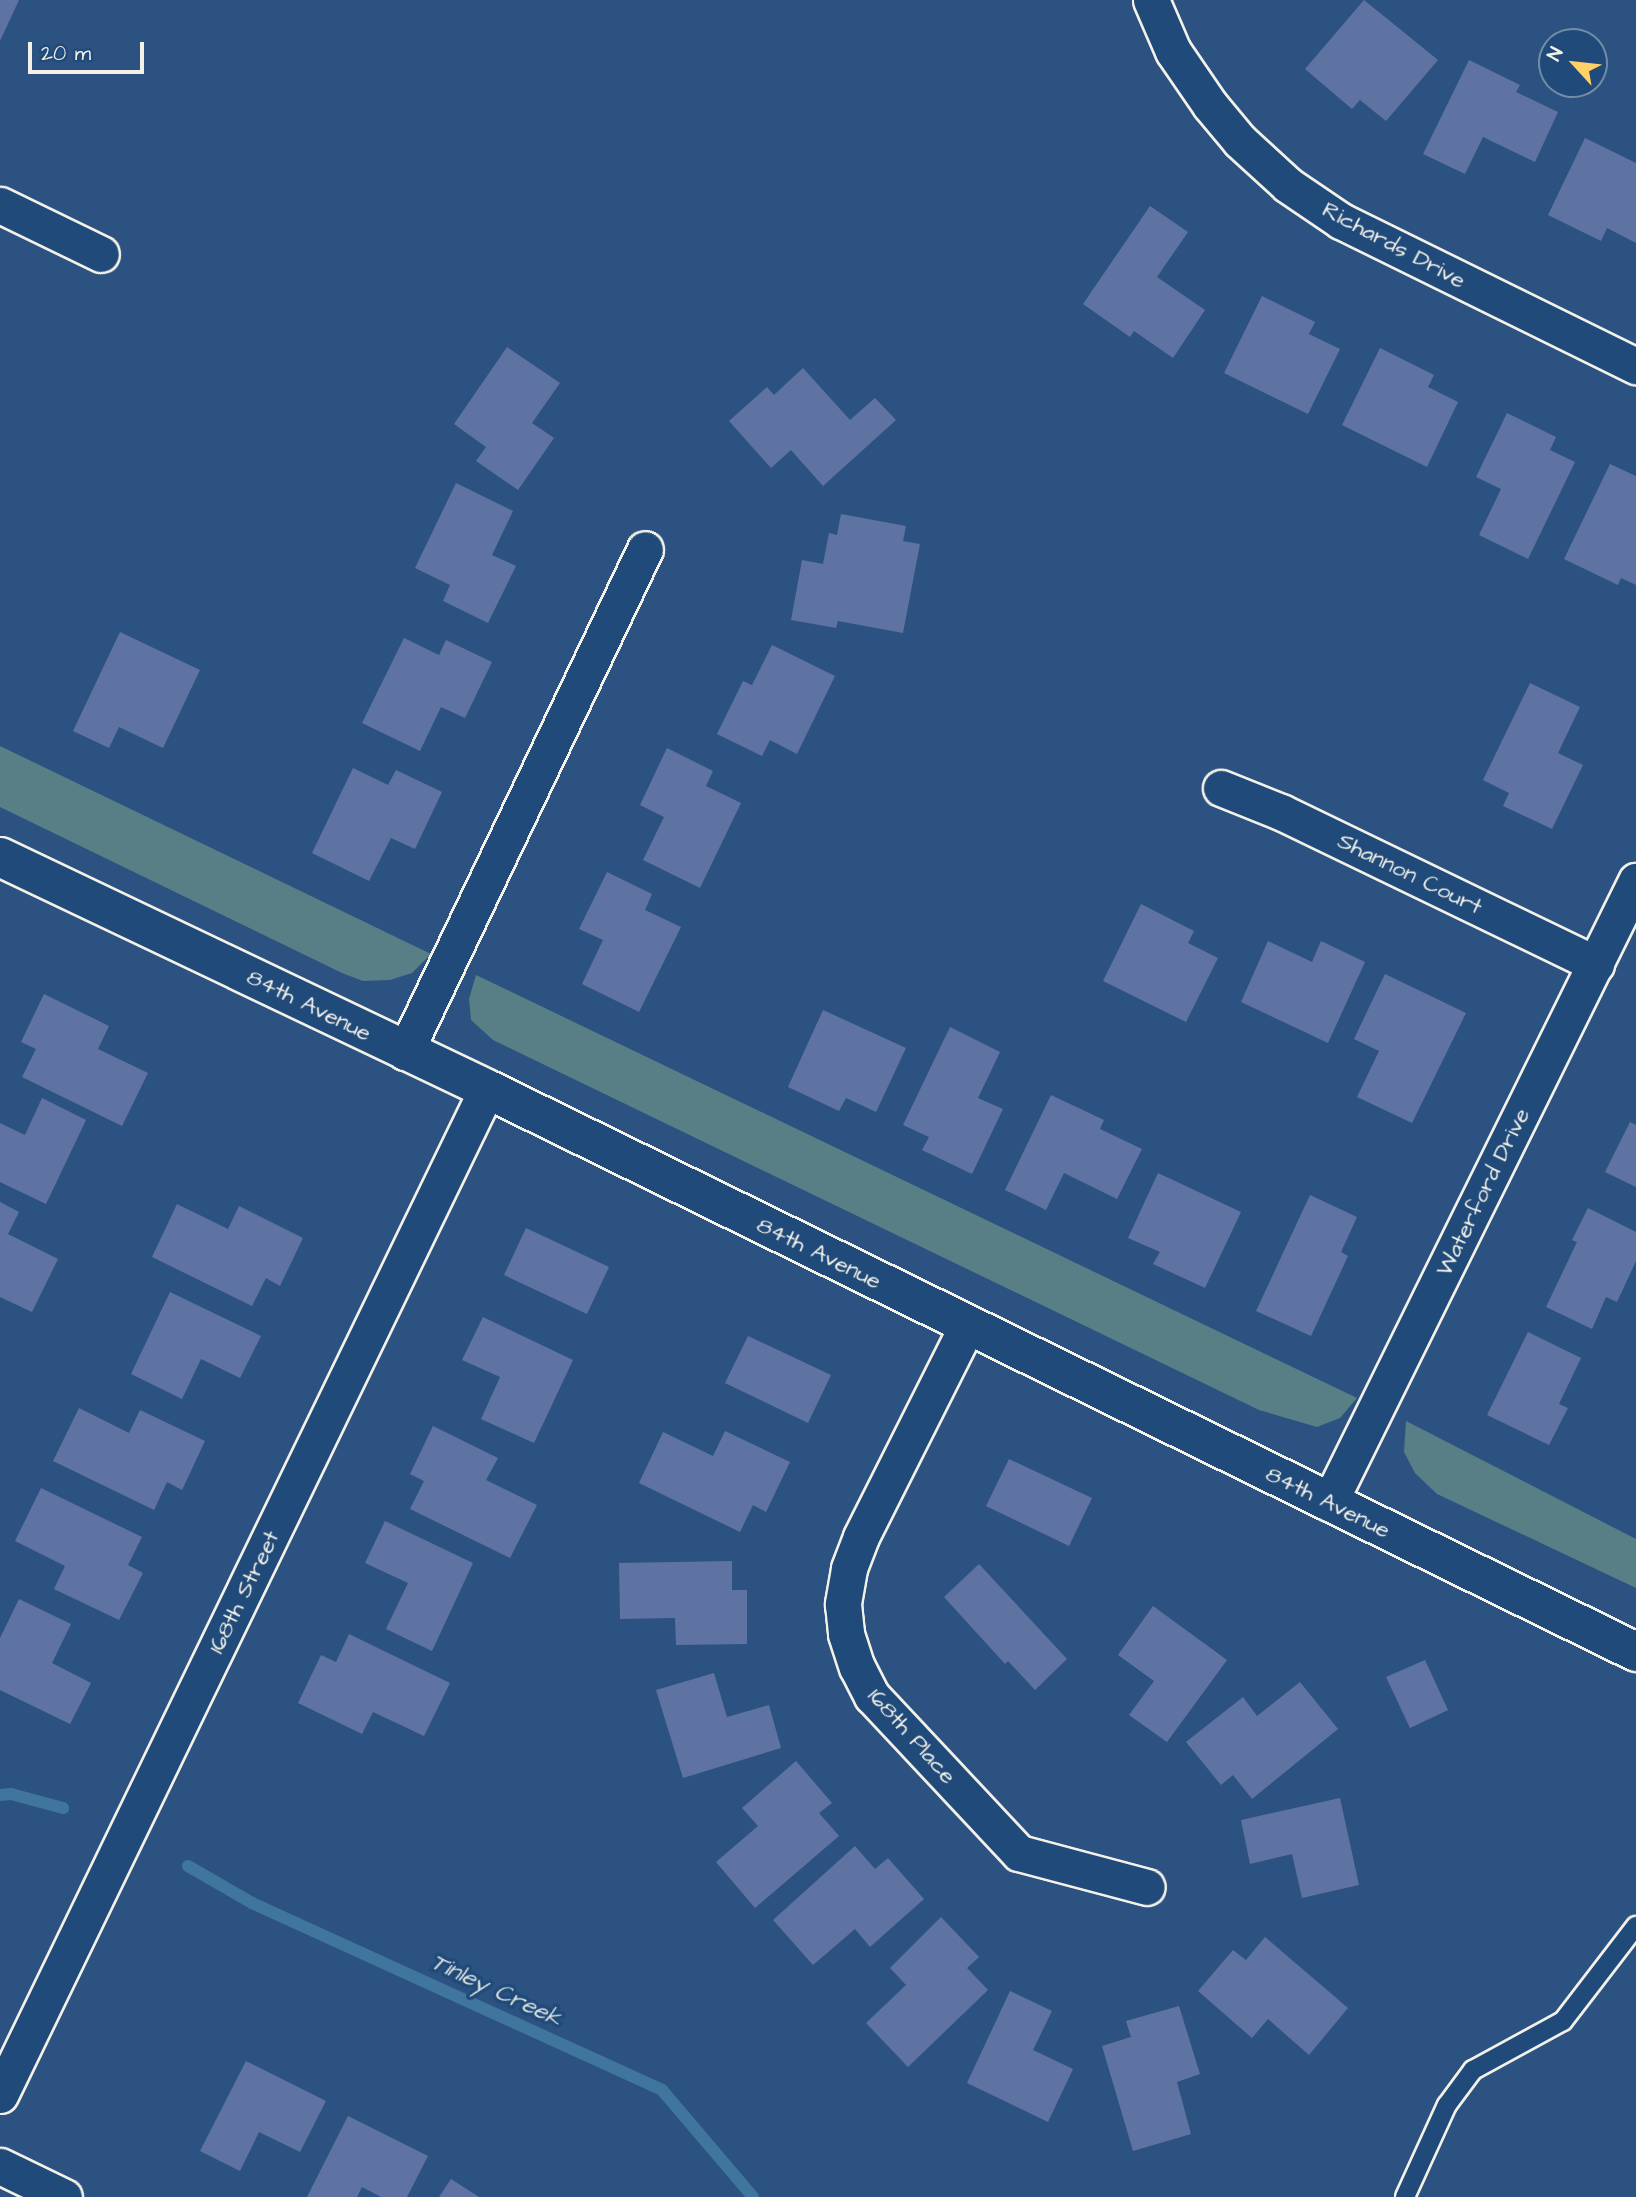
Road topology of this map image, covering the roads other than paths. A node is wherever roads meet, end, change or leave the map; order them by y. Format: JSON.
{"nodes":[{"id":1,"x":1151,"y":0,"type":"edge"},
{"id":2,"x":0,"y":205,"type":"edge"},
{"id":3,"x":101,"y":254,"type":"dead end"},
{"id":4,"x":1636,"y":366,"type":"edge"},
{"id":5,"x":645,"y":550,"type":"dead end"},
{"id":6,"x":1221,"y":788,"type":"dead end"},
{"id":7,"x":1,"y":860,"type":"edge"},
{"id":8,"x":1636,"y":881,"type":"edge"},
{"id":9,"x":1596,"y":964,"type":"junction"},
{"id":10,"x":405,"y":1052,"type":"junction"},
{"id":11,"x":487,"y":1089,"type":"junction"},
{"id":12,"x":967,"y":1326,"type":"junction"},
{"id":13,"x":1329,"y":1503,"type":"junction"},
{"id":14,"x":1636,"y":1652,"type":"edge"},
{"id":15,"x":1147,"y":1887,"type":"dead end"},
{"id":16,"x":1636,"y":1926,"type":"edge"},
{"id":17,"x":0,"y":2095,"type":"edge"},
{"id":18,"x":0,"y":2166,"type":"edge"},
{"id":19,"x":64,"y":2197,"type":"edge"},
{"id":20,"x":1405,"y":2197,"type":"edge"}],
"edges":[{"from":1,"to":4,"type":"street","name":"Richards Drive"},
{"from":2,"to":3,"type":"street"},
{"from":5,"to":10,"type":"street"},
{"from":6,"to":9,"type":"street","name":"Shannon Court"},
{"from":7,"to":10,"type":"street","name":"84th Avenue"},
{"from":8,"to":9,"type":"street","name":"Waterford Drive"},
{"from":9,"to":13,"type":"street","name":"Waterford Drive"},
{"from":10,"to":11,"type":"street","name":"84th Avenue"},
{"from":11,"to":12,"type":"street","name":"84th Avenue"},
{"from":11,"to":17,"type":"street","name":"168th Street"},
{"from":12,"to":13,"type":"street","name":"84th Avenue"},
{"from":12,"to":15,"type":"street","name":"168th Place"},
{"from":13,"to":14,"type":"street","name":"84th Avenue"},
{"from":16,"to":20,"type":"lane"},
{"from":18,"to":19,"type":"street"}]}
